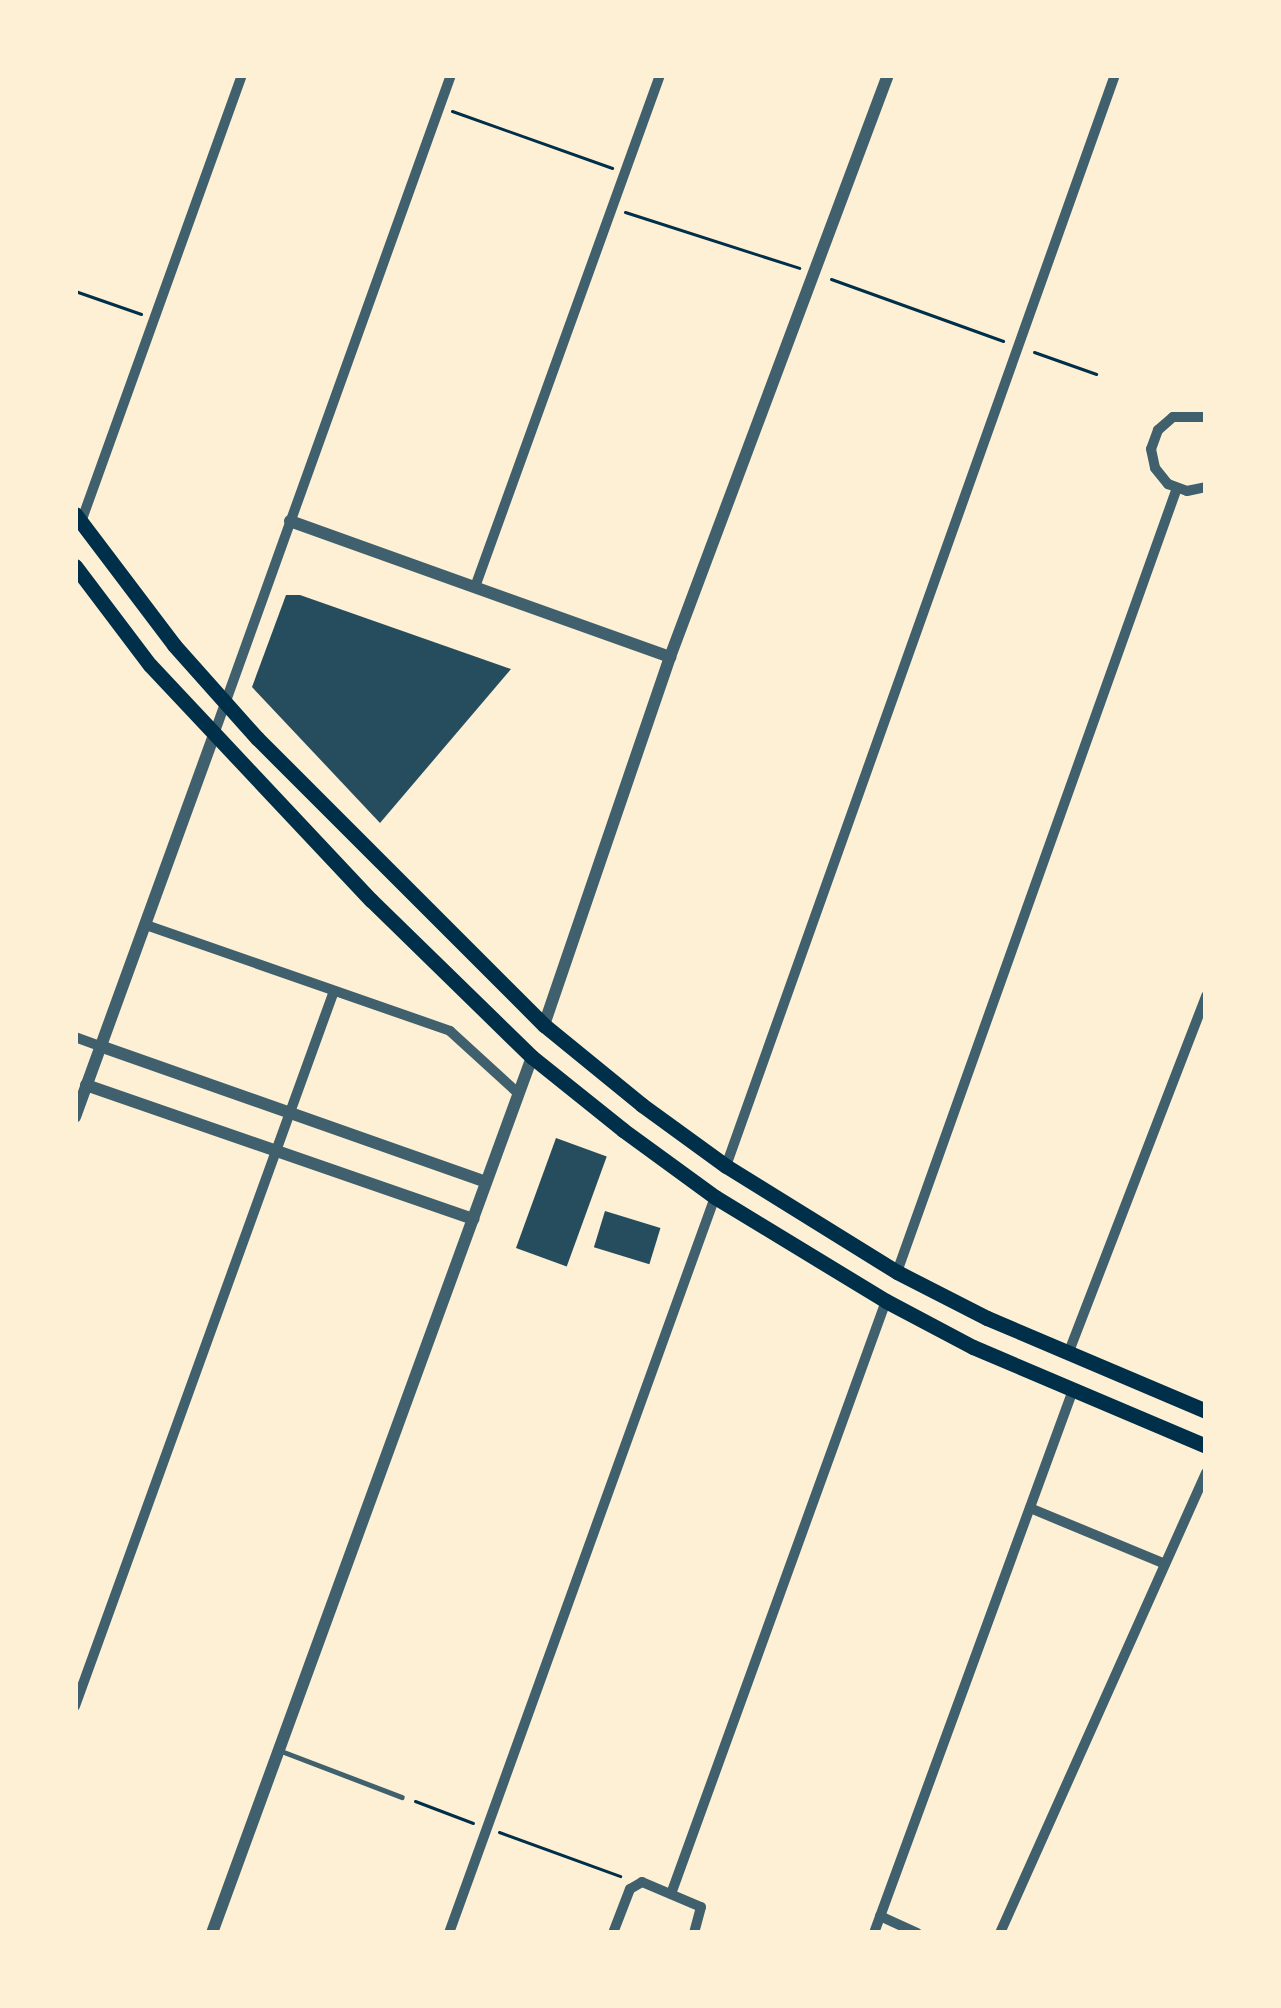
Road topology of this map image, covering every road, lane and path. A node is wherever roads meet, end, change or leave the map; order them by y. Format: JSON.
{"nodes":[{"id":1,"x":242,"y":75,"type":"edge"},
{"id":2,"x":451,"y":75,"type":"edge"},
{"id":3,"x":660,"y":75,"type":"edge"},
{"id":4,"x":888,"y":75,"type":"edge"},
{"id":5,"x":1115,"y":75,"type":"edge"},
{"id":6,"x":440,"y":106,"type":"junction"},
{"id":7,"x":625,"y":173,"type":"junction"},
{"id":8,"x":612,"y":208,"type":"junction"},
{"id":9,"x":814,"y":273,"type":"junction"},
{"id":10,"x":75,"y":291,"type":"edge"},
{"id":11,"x":154,"y":319,"type":"junction"},
{"id":12,"x":1018,"y":346,"type":"junction"},
{"id":13,"x":1096,"y":374,"type":"dead end"},
{"id":14,"x":1205,"y":413,"type":"edge"},
{"id":15,"x":1206,"y":487,"type":"edge"},
{"id":16,"x":1177,"y":488,"type":"junction"},
{"id":17,"x":78,"y":518,"type":"edge"},
{"id":18,"x":290,"y":520,"type":"junction"},
{"id":19,"x":75,"y":566,"type":"edge"},
{"id":20,"x":475,"y":587,"type":"junction"},
{"id":21,"x":670,"y":657,"type":"junction"},
{"id":22,"x":225,"y":704,"type":"junction"},
{"id":23,"x":213,"y":736,"type":"junction"},
{"id":24,"x":146,"y":925,"type":"junction"},
{"id":25,"x":334,"y":991,"type":"junction"},
{"id":26,"x":1206,"y":996,"type":"edge"},
{"id":27,"x":544,"y":1025,"type":"junction"},
{"id":28,"x":75,"y":1037,"type":"edge"},
{"id":29,"x":100,"y":1046,"type":"junction"},
{"id":30,"x":532,"y":1057,"type":"junction"},
{"id":31,"x":81,"y":1083,"type":"edge"},
{"id":32,"x":519,"y":1094,"type":"junction"},
{"id":33,"x":290,"y":1113,"type":"junction"},
{"id":34,"x":75,"y":1118,"type":"edge"},
{"id":35,"x":275,"y":1151,"type":"junction"},
{"id":36,"x":726,"y":1166,"type":"junction"},
{"id":37,"x":486,"y":1182,"type":"junction"},
{"id":38,"x":715,"y":1197,"type":"junction"},
{"id":39,"x":473,"y":1219,"type":"junction"},
{"id":40,"x":897,"y":1272,"type":"junction"},
{"id":41,"x":886,"y":1301,"type":"junction"},
{"id":42,"x":1068,"y":1354,"type":"junction"},
{"id":43,"x":1073,"y":1390,"type":"junction"},
{"id":44,"x":1206,"y":1412,"type":"edge"},
{"id":45,"x":1206,"y":1446,"type":"edge"},
{"id":46,"x":1206,"y":1473,"type":"edge"},
{"id":47,"x":1030,"y":1508,"type":"junction"},
{"id":48,"x":1165,"y":1564,"type":"junction"},
{"id":49,"x":75,"y":1706,"type":"edge"},
{"id":50,"x":278,"y":1750,"type":"junction"},
{"id":51,"x":402,"y":1796,"type":"joint"},
{"id":52,"x":487,"y":1828,"type":"junction"},
{"id":53,"x":636,"y":1882,"type":"junction"},
{"id":54,"x":671,"y":1894,"type":"junction"},
{"id":55,"x":880,"y":1916,"type":"junction"},
{"id":56,"x":212,"y":1933,"type":"edge"},
{"id":57,"x":449,"y":1933,"type":"edge"},
{"id":58,"x":614,"y":1933,"type":"edge"},
{"id":59,"x":694,"y":1933,"type":"edge"},
{"id":60,"x":874,"y":1933,"type":"edge"},
{"id":61,"x":917,"y":1933,"type":"edge"},
{"id":62,"x":1000,"y":1933,"type":"edge"}],
"edges":[{"from":1,"to":11,"type":"street"},
{"from":2,"to":6,"type":"street"},
{"from":3,"to":7,"type":"street"},
{"from":4,"to":9,"type":"street"},
{"from":5,"to":12,"type":"street"},
{"from":6,"to":7,"type":"path"},
{"from":6,"to":18,"type":"street"},
{"from":7,"to":8,"type":"street"},
{"from":8,"to":9,"type":"path"},
{"from":8,"to":20,"type":"street"},
{"from":9,"to":12,"type":"path"},
{"from":9,"to":21,"type":"street"},
{"from":10,"to":11,"type":"path"},
{"from":11,"to":17,"type":"street"},
{"from":12,"to":13,"type":"path"},
{"from":12,"to":36,"type":"street"},
{"from":14,"to":16,"type":"street"},
{"from":15,"to":16,"type":"street"},
{"from":16,"to":40,"type":"street"},
{"from":17,"to":22,"type":"main road"},
{"from":18,"to":20,"type":"street"},
{"from":18,"to":22,"type":"street"},
{"from":19,"to":23,"type":"main road"},
{"from":20,"to":21,"type":"street"},
{"from":21,"to":27,"type":"street"},
{"from":22,"to":23,"type":"street"},
{"from":22,"to":27,"type":"main road"},
{"from":23,"to":24,"type":"street"},
{"from":23,"to":30,"type":"main road"},
{"from":24,"to":25,"type":"street"},
{"from":24,"to":29,"type":"street"},
{"from":25,"to":32,"type":"street"},
{"from":25,"to":33,"type":"street"},
{"from":26,"to":42,"type":"street"},
{"from":27,"to":30,"type":"main road"},
{"from":27,"to":36,"type":"main road"},
{"from":28,"to":29,"type":"street"},
{"from":29,"to":31,"type":"street"},
{"from":29,"to":33,"type":"street"},
{"from":30,"to":32,"type":"street"},
{"from":30,"to":38,"type":"main road"},
{"from":31,"to":34,"type":"street"},
{"from":31,"to":35,"type":"street"},
{"from":32,"to":37,"type":"street"},
{"from":33,"to":35,"type":"street"},
{"from":33,"to":37,"type":"street"},
{"from":35,"to":39,"type":"street"},
{"from":35,"to":49,"type":"street"},
{"from":36,"to":40,"type":"main road"},
{"from":37,"to":39,"type":"street"},
{"from":38,"to":41,"type":"main road"},
{"from":38,"to":52,"type":"street"},
{"from":39,"to":50,"type":"street"},
{"from":40,"to":41,"type":"main road"},
{"from":40,"to":42,"type":"main road"},
{"from":41,"to":43,"type":"main road"},
{"from":41,"to":54,"type":"street"},
{"from":42,"to":44,"type":"main road"},
{"from":43,"to":45,"type":"main road"},
{"from":43,"to":47,"type":"street"},
{"from":46,"to":48,"type":"street"},
{"from":47,"to":48,"type":"street"},
{"from":47,"to":55,"type":"street"},
{"from":48,"to":62,"type":"street"},
{"from":50,"to":51,"type":"lane"},
{"from":50,"to":56,"type":"street"},
{"from":51,"to":52,"type":"path"},
{"from":52,"to":53,"type":"path"},
{"from":52,"to":57,"type":"street"},
{"from":53,"to":54,"type":"street"},
{"from":53,"to":58,"type":"street"},
{"from":54,"to":59,"type":"street"},
{"from":55,"to":60,"type":"street"},
{"from":55,"to":61,"type":"street"}]}
